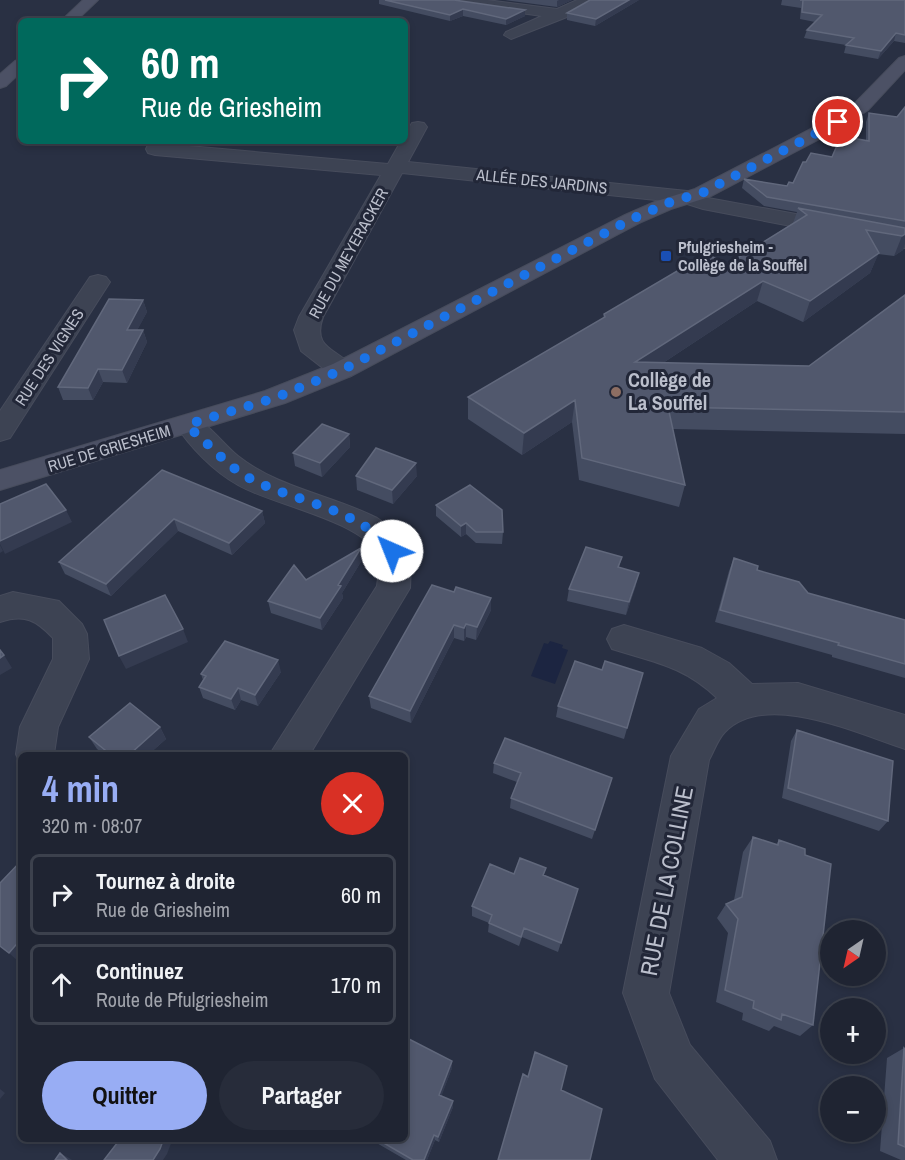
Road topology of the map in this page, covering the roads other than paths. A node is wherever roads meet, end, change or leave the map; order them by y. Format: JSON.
{"nodes":[{"id":1,"x":91,"y":0,"type":"edge"},
{"id":2,"x":455,"y":0,"type":"edge"},
{"id":3,"x":588,"y":0,"type":"edge"},
{"id":4,"x":562,"y":14,"type":"junction"},
{"id":5,"x":71,"y":18,"type":"edge"},
{"id":6,"x":511,"y":35,"type":"dead end"},
{"id":7,"x":905,"y":61,"type":"edge"},
{"id":8,"x":18,"y":67,"type":"edge"},
{"id":9,"x":0,"y":83,"type":"edge"},
{"id":10,"x":418,"y":127,"type":"dead end"},
{"id":11,"x":155,"y":149,"type":"dead end"},
{"id":12,"x":395,"y":168,"type":"junction"},
{"id":13,"x":680,"y":199,"type":"junction"},
{"id":14,"x":905,"y":241,"type":"edge"},
{"id":15,"x":98,"y":282,"type":"dead end"},
{"id":16,"x":342,"y":370,"type":"junction"},
{"id":17,"x":189,"y":424,"type":"junction"},
{"id":18,"x":0,"y":432,"type":"edge"},
{"id":19,"x":0,"y":480,"type":"edge"},
{"id":20,"x":0,"y":609,"type":"edge"},
{"id":21,"x":624,"y":639,"type":"dead end"},
{"id":22,"x":744,"y":700,"type":"junction"},
{"id":23,"x":905,"y":732,"type":"edge"},
{"id":24,"x":35,"y":752,"type":"edge"},
{"id":25,"x":290,"y":752,"type":"edge"},
{"id":26,"x":751,"y":1160,"type":"edge"}],
"edges":[{"from":1,"to":5,"type":"street"},
{"from":2,"to":4,"type":"street"},
{"from":3,"to":4,"type":"street"},
{"from":4,"to":6,"type":"street"},
{"from":7,"to":13,"type":"street","name":"RUE DE GRIESHEIM"},
{"from":8,"to":9,"type":"street"},
{"from":10,"to":12,"type":"street","name":"RUE DU MEYERACKER"},
{"from":11,"to":12,"type":"street","name":"ALLÉE DES JARDINS"},
{"from":12,"to":13,"type":"street","name":"ALLÉE DES JARDINS"},
{"from":12,"to":16,"type":"street","name":"RUE DU MEYERACKER"},
{"from":13,"to":14,"type":"street","name":"ALLÉE DES JARDINS"},
{"from":13,"to":16,"type":"street","name":"RUE DE GRIESHEIM"},
{"from":15,"to":18,"type":"street","name":"RUE DES VIGNES"},
{"from":16,"to":17,"type":"street","name":"RUE DE GRIESHEIM"},
{"from":17,"to":19,"type":"street","name":"RUE DE GRIESHEIM"},
{"from":17,"to":25,"type":"street"},
{"from":20,"to":24,"type":"street"},
{"from":21,"to":22,"type":"street"},
{"from":22,"to":23,"type":"street"},
{"from":22,"to":26,"type":"street","name":"RUE DE LA COLLINE"}]}
